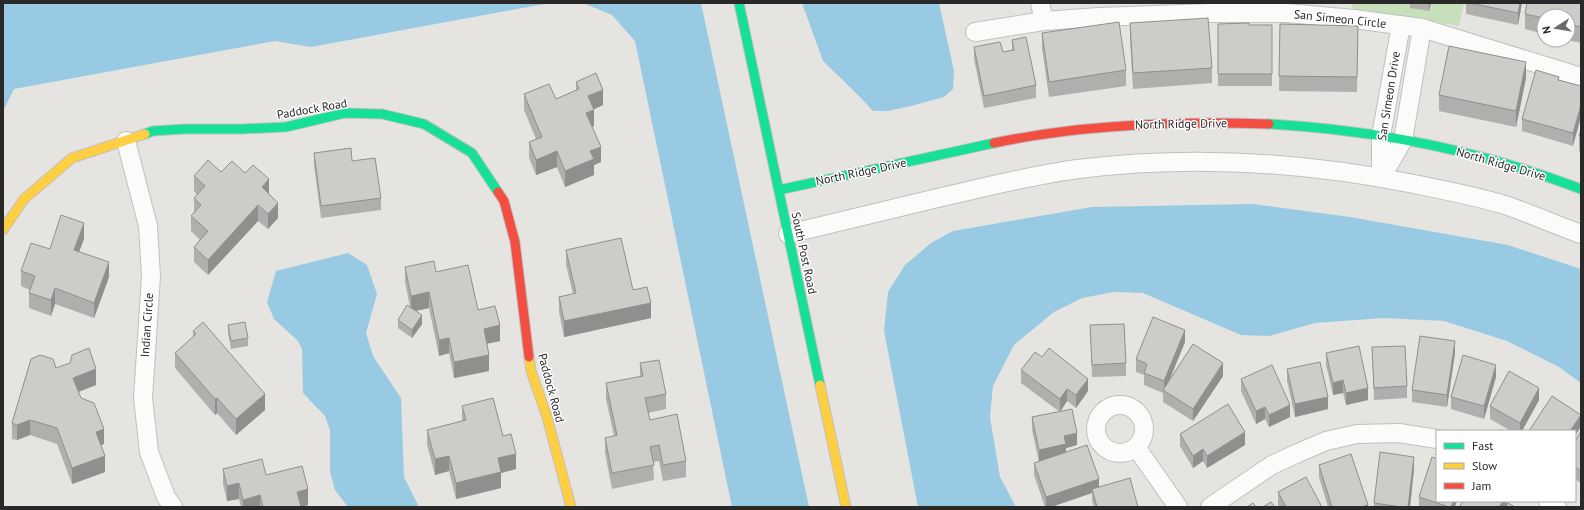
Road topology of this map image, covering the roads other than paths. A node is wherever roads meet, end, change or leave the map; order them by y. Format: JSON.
{"nodes":[{"id":1,"x":739,"y":3,"type":"edge"},
{"id":2,"x":1040,"y":3,"type":"edge"},
{"id":3,"x":1044,"y":21,"type":"junction"},
{"id":4,"x":1401,"y":25,"type":"junction"},
{"id":5,"x":1422,"y":28,"type":"junction"},
{"id":6,"x":975,"y":32,"type":"dead end"},
{"id":7,"x":1581,"y":77,"type":"edge"},
{"id":8,"x":1381,"y":136,"type":"junction"},
{"id":9,"x":1404,"y":140,"type":"junction"},
{"id":10,"x":126,"y":141,"type":"junction"},
{"id":11,"x":1381,"y":178,"type":"junction"},
{"id":12,"x":1581,"y":189,"type":"edge"},
{"id":13,"x":779,"y":190,"type":"junction"},
{"id":14,"x":3,"y":230,"type":"edge"},
{"id":15,"x":788,"y":234,"type":"junction"},
{"id":16,"x":1581,"y":234,"type":"edge"},
{"id":17,"x":1436,"y":438,"type":"edge"},
{"id":18,"x":1136,"y":447,"type":"dead end"},
{"id":19,"x":173,"y":507,"type":"edge"},
{"id":20,"x":571,"y":507,"type":"edge"},
{"id":21,"x":846,"y":507,"type":"edge"},
{"id":22,"x":1178,"y":507,"type":"edge"},
{"id":23,"x":1210,"y":507,"type":"edge"}],
"edges":[{"from":1,"to":13,"type":"street","name":"South Post Road"},
{"from":2,"to":3,"type":"street"},
{"from":3,"to":4,"type":"street","name":"San Simeon Circle"},
{"from":3,"to":6,"type":"street","name":"San Simeon Circle"},
{"from":4,"to":5,"type":"street","name":"San Simeon Circle"},
{"from":4,"to":8,"type":"street","name":"San Simeon Drive"},
{"from":5,"to":7,"type":"street","name":"San Simeon Circle"},
{"from":5,"to":9,"type":"street","name":"San Simeon Drive"},
{"from":8,"to":9,"type":"street","name":"North Ridge Drive"},
{"from":8,"to":11,"type":"street","name":"San Simeon Drive"},
{"from":8,"to":13,"type":"street","name":"North Ridge Drive"},
{"from":9,"to":11,"type":"street","name":"San Simeon Drive"},
{"from":9,"to":12,"type":"street","name":"North Ridge Drive"},
{"from":10,"to":14,"type":"street","name":"Paddock Road"},
{"from":10,"to":19,"type":"street","name":"Indian Circle"},
{"from":10,"to":20,"type":"street","name":"Paddock Road"},
{"from":11,"to":15,"type":"street"},
{"from":11,"to":16,"type":"street"},
{"from":13,"to":15,"type":"street","name":"South Post Road"},
{"from":15,"to":21,"type":"street","name":"South Post Road"},
{"from":17,"to":23,"type":"street"},
{"from":18,"to":22,"type":"street"}]}
